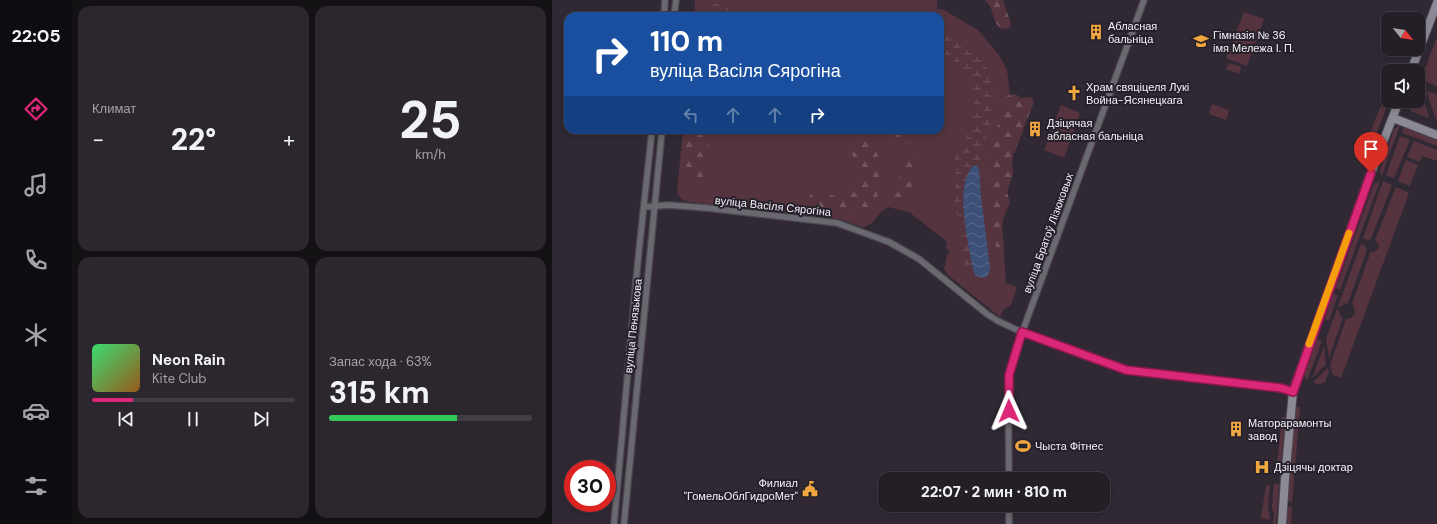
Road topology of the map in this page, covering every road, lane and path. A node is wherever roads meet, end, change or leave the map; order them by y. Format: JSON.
{"nodes":[{"id":1,"x":665,"y":0,"type":"edge"},
{"id":2,"x":676,"y":0,"type":"edge"},
{"id":3,"x":1144,"y":0,"type":"edge"},
{"id":4,"x":1437,"y":3,"type":"edge"},
{"id":5,"x":664,"y":12,"type":"edge"},
{"id":6,"x":674,"y":12,"type":"edge"},
{"id":7,"x":1413,"y":64,"type":"edge"},
{"id":8,"x":1397,"y":108,"type":"edge"},
{"id":9,"x":1393,"y":118,"type":"junction"},
{"id":10,"x":652,"y":134,"type":"edge"},
{"id":11,"x":662,"y":134,"type":"edge"},
{"id":12,"x":1437,"y":135,"type":"edge"},
{"id":13,"x":644,"y":207,"type":"junction"},
{"id":14,"x":655,"y":207,"type":"junction"},
{"id":15,"x":1022,"y":332,"type":"junction"},
{"id":16,"x":1293,"y":392,"type":"junction"},
{"id":17,"x":1009,"y":472,"type":"edge"},
{"id":18,"x":1009,"y":512,"type":"edge"},
{"id":19,"x":614,"y":524,"type":"edge"},
{"id":20,"x":624,"y":524,"type":"edge"},
{"id":21,"x":1009,"y":524,"type":"edge"},
{"id":22,"x":1282,"y":524,"type":"edge"}],
"edges":[{"from":1,"to":5,"type":"street"},
{"from":2,"to":6,"type":"street"},
{"from":3,"to":15,"type":"street","name":"вуліца Братоў Лізюковых"},
{"from":4,"to":7,"type":"main road"},
{"from":8,"to":9,"type":"main road"},
{"from":9,"to":12,"type":"main road"},
{"from":9,"to":16,"type":"main road"},
{"from":10,"to":13,"type":"street","name":"вуліца Пенязькова"},
{"from":11,"to":14,"type":"street","name":"вуліца Пенязькова"},
{"from":13,"to":14,"type":"street","name":"вуліца Васіля Сярогіна"},
{"from":13,"to":19,"type":"street","name":"вуліца Пенязькова"},
{"from":14,"to":15,"type":"street","name":"вуліца Васіля Сярогіна"},
{"from":14,"to":20,"type":"street","name":"вуліца Пенязькова"},
{"from":15,"to":16,"type":"street","name":"вуліца Васіля Сярогіна"},
{"from":15,"to":17,"type":"street","name":"вуліца Братоў Лізюковых"},
{"from":16,"to":22,"type":"main road"},
{"from":18,"to":21,"type":"street"}]}
